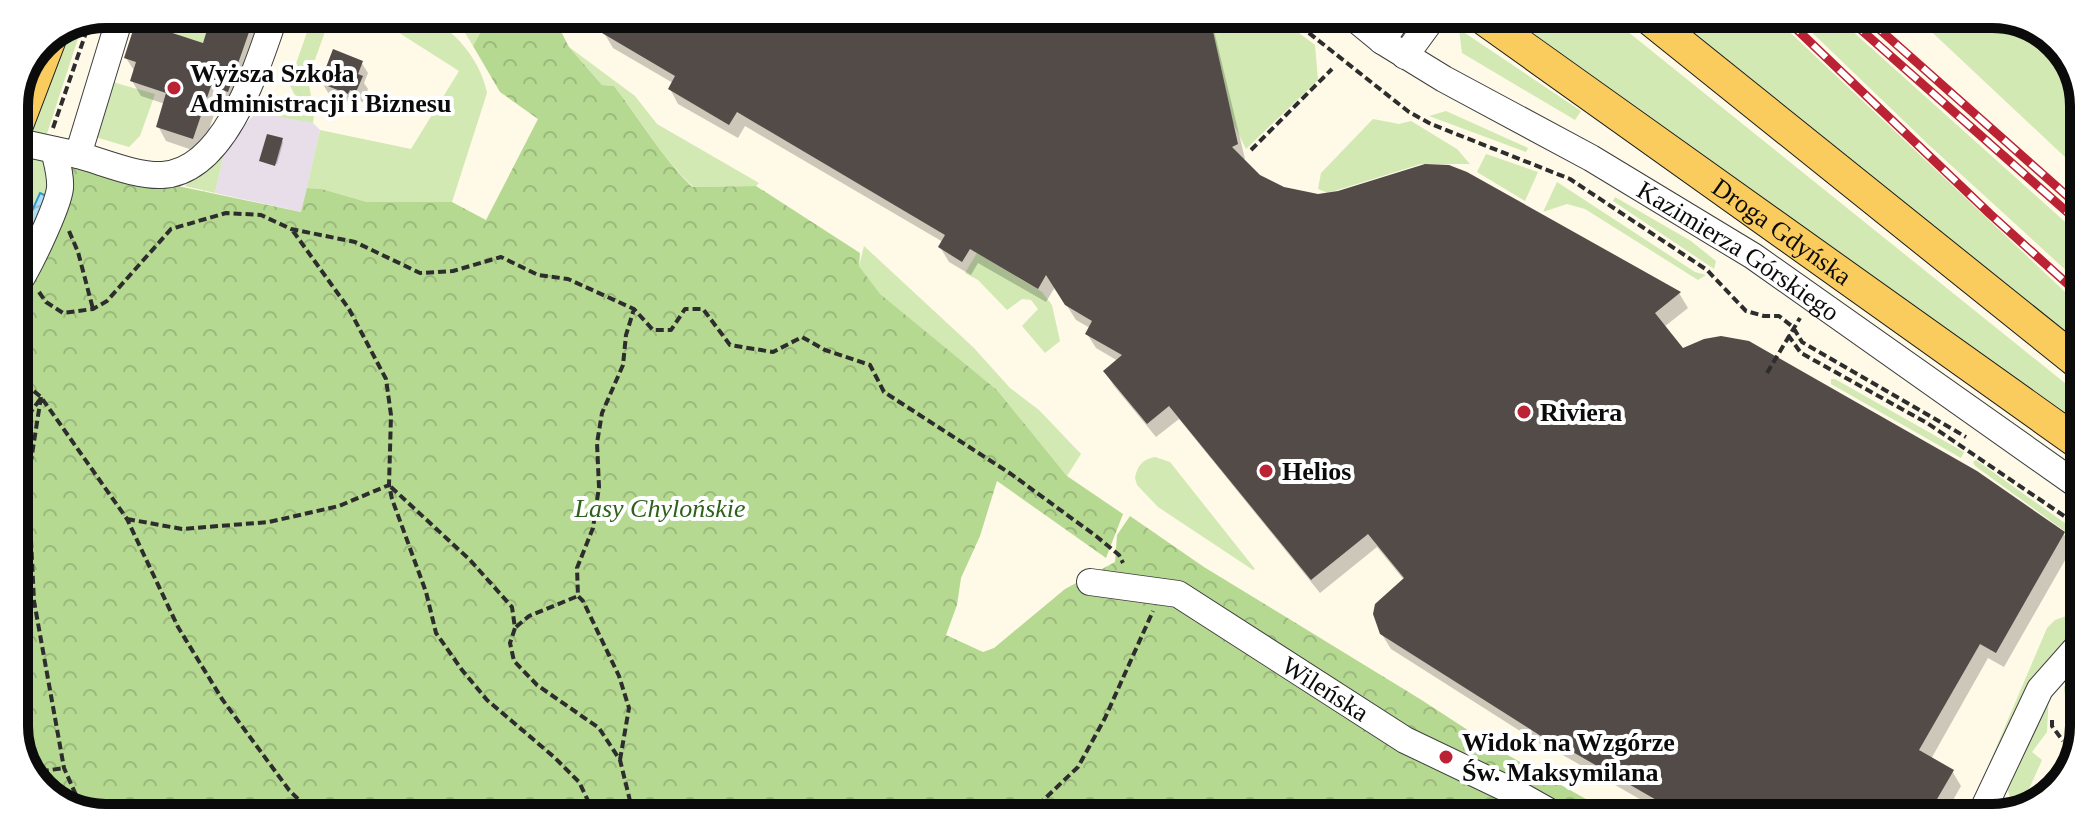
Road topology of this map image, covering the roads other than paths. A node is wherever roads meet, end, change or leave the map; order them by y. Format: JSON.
{"nodes":[{"id":1,"x":115,"y":28,"type":"edge"},
{"id":2,"x":271,"y":28,"type":"edge"},
{"id":3,"x":1366,"y":28,"type":"edge"},
{"id":4,"x":1391,"y":28,"type":"edge"},
{"id":5,"x":1425,"y":28,"type":"edge"},
{"id":6,"x":1497,"y":28,"type":"edge"},
{"id":7,"x":1661,"y":28,"type":"edge"},
{"id":8,"x":1382,"y":41,"type":"junction"},
{"id":9,"x":1405,"y":56,"type":"junction"},
{"id":10,"x":41,"y":62,"type":"edge"},
{"id":11,"x":29,"y":94,"type":"edge"},
{"id":12,"x":28,"y":144,"type":"edge"},
{"id":13,"x":59,"y":151,"type":"junction"},
{"id":14,"x":28,"y":262,"type":"edge"},
{"id":15,"x":2070,"y":356,"type":"edge"},
{"id":16,"x":2070,"y":437,"type":"edge"},
{"id":17,"x":2070,"y":494,"type":"edge"},
{"id":18,"x":1090,"y":582,"type":"dead end"},
{"id":19,"x":2070,"y":655,"type":"edge"},
{"id":20,"x":1536,"y":804,"type":"edge"},
{"id":21,"x":1986,"y":804,"type":"edge"}],
"edges":[{"from":1,"to":13,"type":"street"},
{"from":2,"to":13,"type":"street"},
{"from":3,"to":8,"type":"street","name":"Kazimierza Górskiego"},
{"from":4,"to":8,"type":"street"},
{"from":5,"to":9,"type":"street"},
{"from":6,"to":16,"type":"main road","name":"Droga Gdyńska"},
{"from":7,"to":15,"type":"main road"},
{"from":8,"to":9,"type":"street","name":"Kazimierza Górskiego"},
{"from":9,"to":17,"type":"street","name":"Kazimierza Górskiego"},
{"from":10,"to":11,"type":"main road"},
{"from":12,"to":13,"type":"street"},
{"from":13,"to":14,"type":"street"},
{"from":18,"to":20,"type":"street","name":"Wileńska"},
{"from":19,"to":21,"type":"street"}]}
